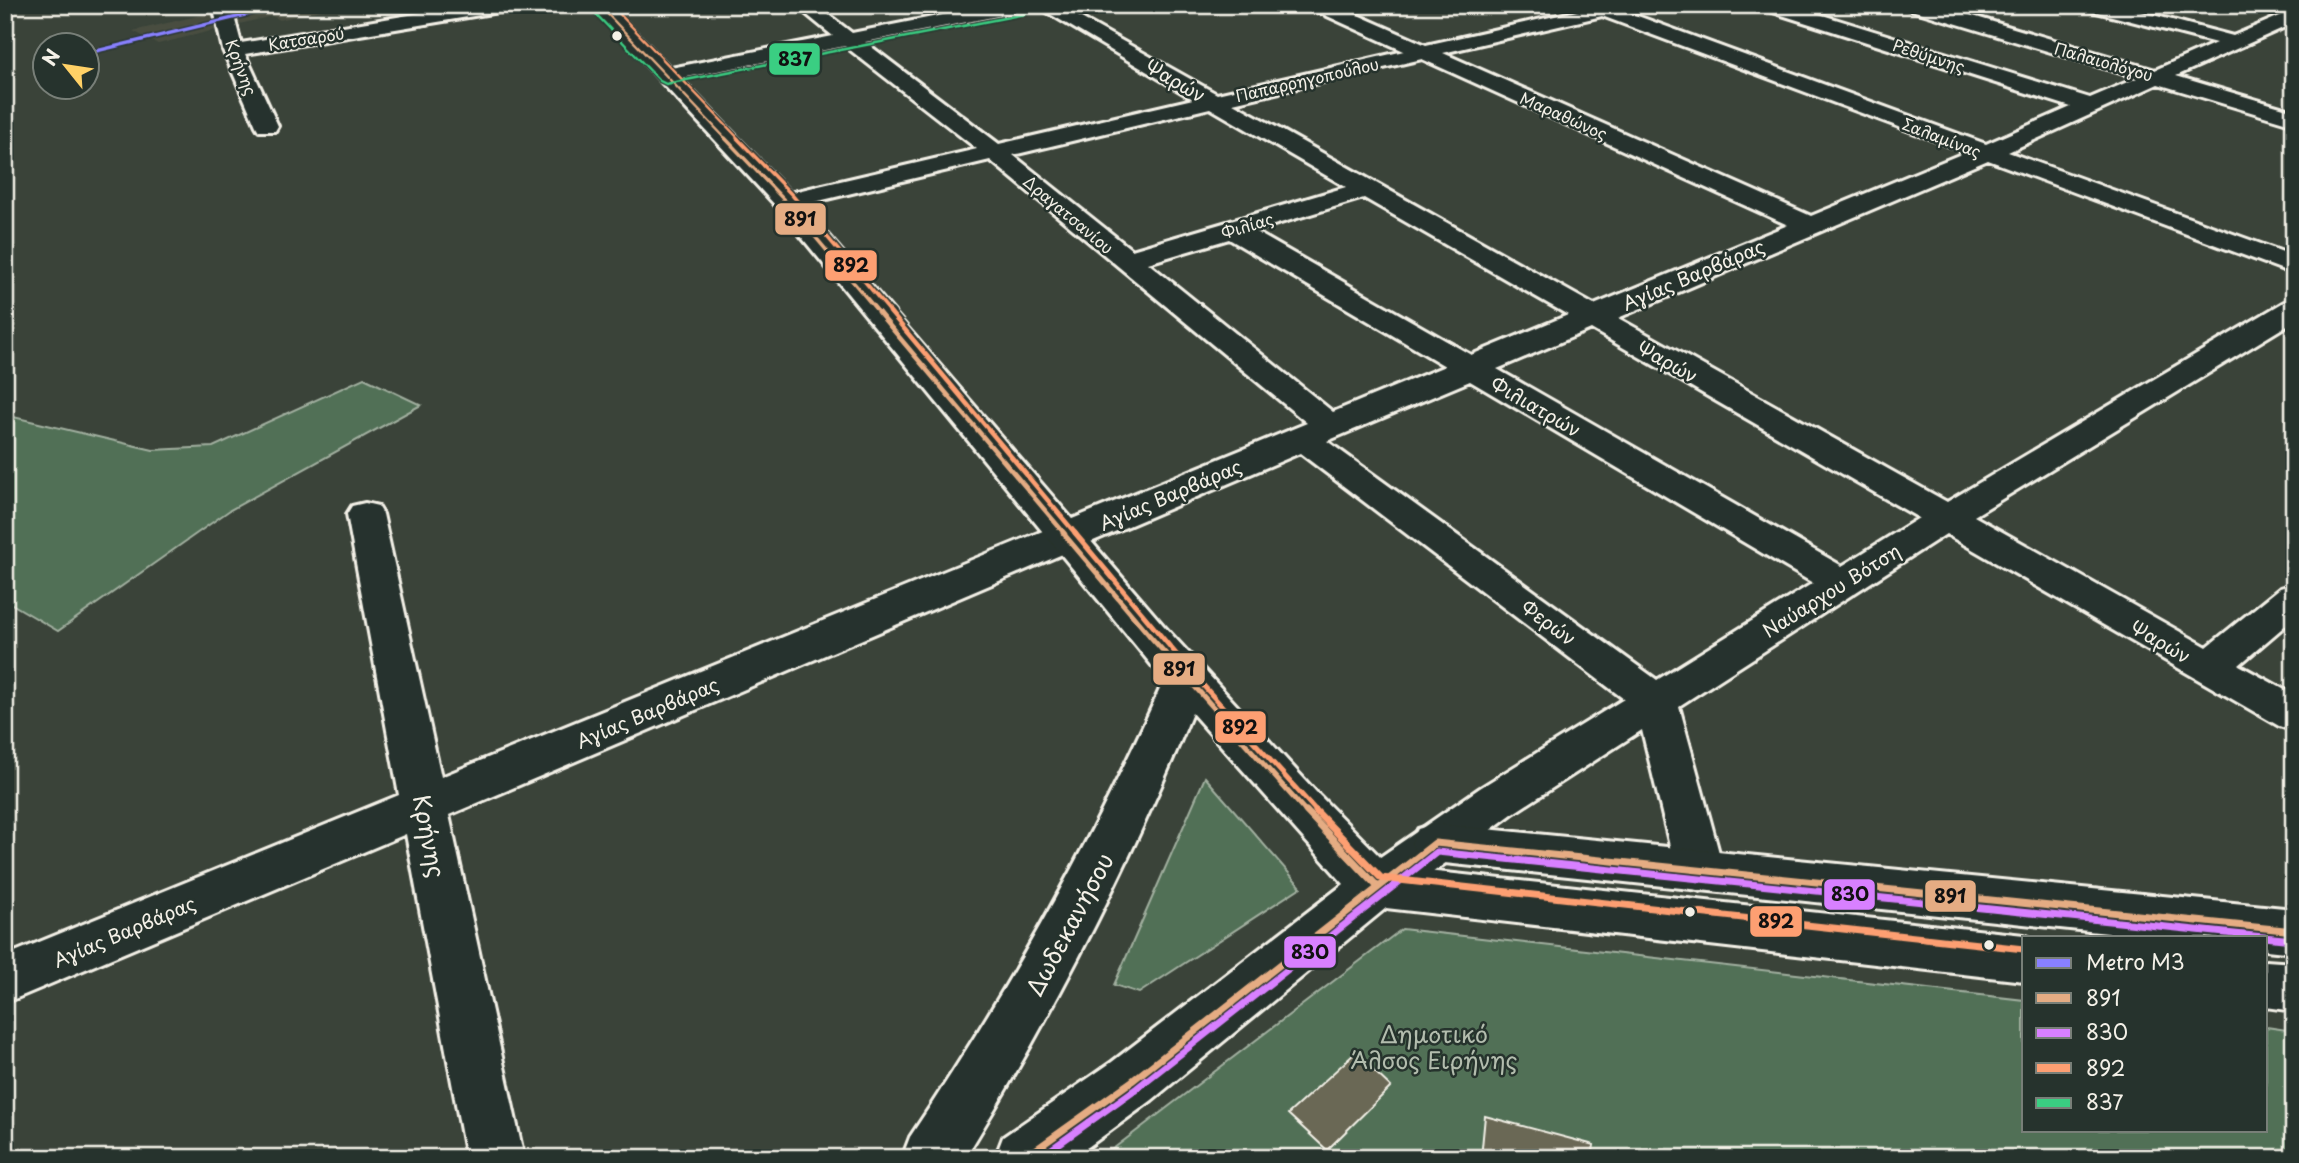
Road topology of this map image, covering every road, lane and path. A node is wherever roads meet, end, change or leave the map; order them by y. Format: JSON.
{"nodes":[{"id":1,"x":222,"y":5,"type":"edge"},
{"id":2,"x":503,"y":5,"type":"edge"},
{"id":3,"x":599,"y":5,"type":"edge"},
{"id":4,"x":804,"y":5,"type":"edge"},
{"id":5,"x":1023,"y":5,"type":"edge"},
{"id":6,"x":1044,"y":5,"type":"edge"},
{"id":7,"x":1319,"y":5,"type":"edge"},
{"id":8,"x":1770,"y":5,"type":"edge"},
{"id":9,"x":1915,"y":5,"type":"edge"},
{"id":10,"x":2092,"y":5,"type":"edge"},
{"id":11,"x":2269,"y":5,"type":"edge"},
{"id":12,"x":1607,"y":7,"type":"edge"},
{"id":13,"x":2294,"y":11,"type":"edge"},
{"id":14,"x":2294,"y":16,"type":"edge"},
{"id":15,"x":847,"y":40,"type":"junction"},
{"id":16,"x":2232,"y":42,"type":"junction"},
{"id":17,"x":233,"y":50,"type":"junction"},
{"id":18,"x":1424,"y":52,"type":"junction"},
{"id":19,"x":666,"y":75,"type":"junction"},
{"id":20,"x":2155,"y":76,"type":"junction"},
{"id":21,"x":1212,"y":101,"type":"junction"},
{"id":22,"x":2088,"y":106,"type":"junction"},
{"id":23,"x":2294,"y":118,"type":"edge"},
{"id":24,"x":267,"y":126,"type":"dead end"},
{"id":25,"x":995,"y":152,"type":"junction"},
{"id":26,"x":1985,"y":153,"type":"junction"},
{"id":27,"x":1367,"y":189,"type":"junction"},
{"id":28,"x":785,"y":201,"type":"junction"},
{"id":29,"x":1809,"y":225,"type":"junction"},
{"id":30,"x":1231,"y":229,"type":"junction"},
{"id":31,"x":1126,"y":261,"type":"junction"},
{"id":32,"x":2294,"y":266,"type":"edge"},
{"id":33,"x":2294,"y":308,"type":"edge"},
{"id":34,"x":1589,"y":317,"type":"junction"},
{"id":35,"x":1469,"y":368,"type":"junction"},
{"id":36,"x":1316,"y":432,"type":"junction"},
{"id":37,"x":365,"y":514,"type":"dead end"},
{"id":38,"x":1947,"y":517,"type":"junction"},
{"id":39,"x":1066,"y":538,"type":"junction"},
{"id":40,"x":1842,"y":583,"type":"junction"},
{"id":41,"x":2294,"y":597,"type":"edge"},
{"id":42,"x":2209,"y":668,"type":"junction"},
{"id":43,"x":1185,"y":678,"type":"junction"},
{"id":44,"x":1656,"y":701,"type":"junction"},
{"id":45,"x":2294,"y":715,"type":"edge"},
{"id":46,"x":424,"y":805,"type":"junction"},
{"id":47,"x":1435,"y":844,"type":"junction"},
{"id":48,"x":1700,"y":871,"type":"junction"},
{"id":49,"x":1377,"y":886,"type":"junction"},
{"id":50,"x":2294,"y":931,"type":"edge"},
{"id":51,"x":2022,"y":958,"type":"edge"},
{"id":52,"x":5,"y":980,"type":"edge"},
{"id":53,"x":2268,"y":984,"type":"edge"},
{"id":54,"x":2294,"y":987,"type":"edge"},
{"id":55,"x":495,"y":1158,"type":"edge"},
{"id":56,"x":930,"y":1158,"type":"edge"},
{"id":57,"x":1024,"y":1158,"type":"edge"}],
"edges":[{"from":1,"to":17,"type":"street","name":"Κρήνης"},
{"from":2,"to":17,"type":"street","name":"Κατσαρού"},
{"from":3,"to":19,"type":"street"},
{"from":4,"to":15,"type":"street","name":"Δραγατσανίου"},
{"from":5,"to":15,"type":"street"},
{"from":6,"to":21,"type":"street","name":"Ψαρών"},
{"from":7,"to":18,"type":"street","name":"Μαραθώνος"},
{"from":8,"to":22,"type":"street","name":"Ρεθύμνης"},
{"from":9,"to":20,"type":"street","name":"Παλαιολόγου"},
{"from":10,"to":16,"type":"street"},
{"from":11,"to":13,"type":"street"},
{"from":12,"to":18,"type":"street","name":"Παπαρρηγοπούλου"},
{"from":12,"to":26,"type":"street","name":"Σαλαμίνας"},
{"from":14,"to":16,"type":"street","name":"Αγίας Βαρβάρας"},
{"from":15,"to":19,"type":"street"},
{"from":15,"to":25,"type":"street","name":"Δραγατσανίου"},
{"from":16,"to":20,"type":"street","name":"Αγίας Βαρβάρας"},
{"from":17,"to":24,"type":"street","name":"Κρήνης"},
{"from":18,"to":21,"type":"street","name":"Παπαρρηγοπούλου"},
{"from":18,"to":29,"type":"street","name":"Μαραθώνος"},
{"from":19,"to":28,"type":"street"},
{"from":20,"to":22,"type":"street","name":"Αγίας Βαρβάρας"},
{"from":20,"to":23,"type":"street","name":"Παλαιολόγου"},
{"from":21,"to":25,"type":"street","name":"Παπαρρηγοπούλου"},
{"from":21,"to":27,"type":"street","name":"Ψαρών"},
{"from":22,"to":26,"type":"street","name":"Αγίας Βαρβάρας"},
{"from":25,"to":28,"type":"street","name":"Παπαρρηγοπούλου"},
{"from":25,"to":31,"type":"street","name":"Δραγατσανίου"},
{"from":26,"to":29,"type":"street","name":"Αγίας Βαρβάρας"},
{"from":26,"to":32,"type":"street","name":"Σαλαμίνας"},
{"from":27,"to":30,"type":"street","name":"Φιλίας"},
{"from":27,"to":34,"type":"street","name":"Ψαρών"},
{"from":28,"to":39,"type":"street"},
{"from":29,"to":34,"type":"street","name":"Αγίας Βαρβάρας"},
{"from":30,"to":31,"type":"street","name":"Φιλίας"},
{"from":30,"to":35,"type":"street","name":"Φιλιατρών"},
{"from":31,"to":36,"type":"street","name":"Δραγατσανίου"},
{"from":33,"to":38,"type":"street","name":"Ναύαρχου Βότση"},
{"from":34,"to":35,"type":"street","name":"Αγίας Βαρβάρας"},
{"from":34,"to":38,"type":"street","name":"Ψαρών"},
{"from":35,"to":36,"type":"street","name":"Αγίας Βαρβάρας"},
{"from":35,"to":40,"type":"street","name":"Φιλιατρών"},
{"from":36,"to":39,"type":"street","name":"Αγίας Βαρβάρας"},
{"from":36,"to":44,"type":"street","name":"Φερών"},
{"from":37,"to":46,"type":"street","name":"Κρήνης"},
{"from":38,"to":40,"type":"street","name":"Ναύαρχου Βότση"},
{"from":38,"to":42,"type":"street","name":"Ψαρών"},
{"from":39,"to":43,"type":"street"},
{"from":39,"to":46,"type":"street","name":"Αγίας Βαρβάρας"},
{"from":40,"to":44,"type":"street","name":"Ναύαρχου Βότση"},
{"from":41,"to":42,"type":"street"},
{"from":42,"to":45,"type":"street","name":"Ψαρών"},
{"from":43,"to":49,"type":"street"},
{"from":43,"to":56,"type":"street","name":"Δωδεκανήσου"},
{"from":44,"to":47,"type":"street","name":"Ναύαρχου Βότση"},
{"from":44,"to":48,"type":"street"},
{"from":46,"to":52,"type":"street","name":"Αγίας Βαρβάρας"},
{"from":46,"to":55,"type":"street","name":"Κρήνης"},
{"from":47,"to":48,"type":"street"},
{"from":47,"to":49,"type":"street","name":"Ναύαρχου Βότση"},
{"from":48,"to":50,"type":"street"},
{"from":49,"to":51,"type":"street"},
{"from":49,"to":57,"type":"street"},
{"from":53,"to":54,"type":"street"}]}
